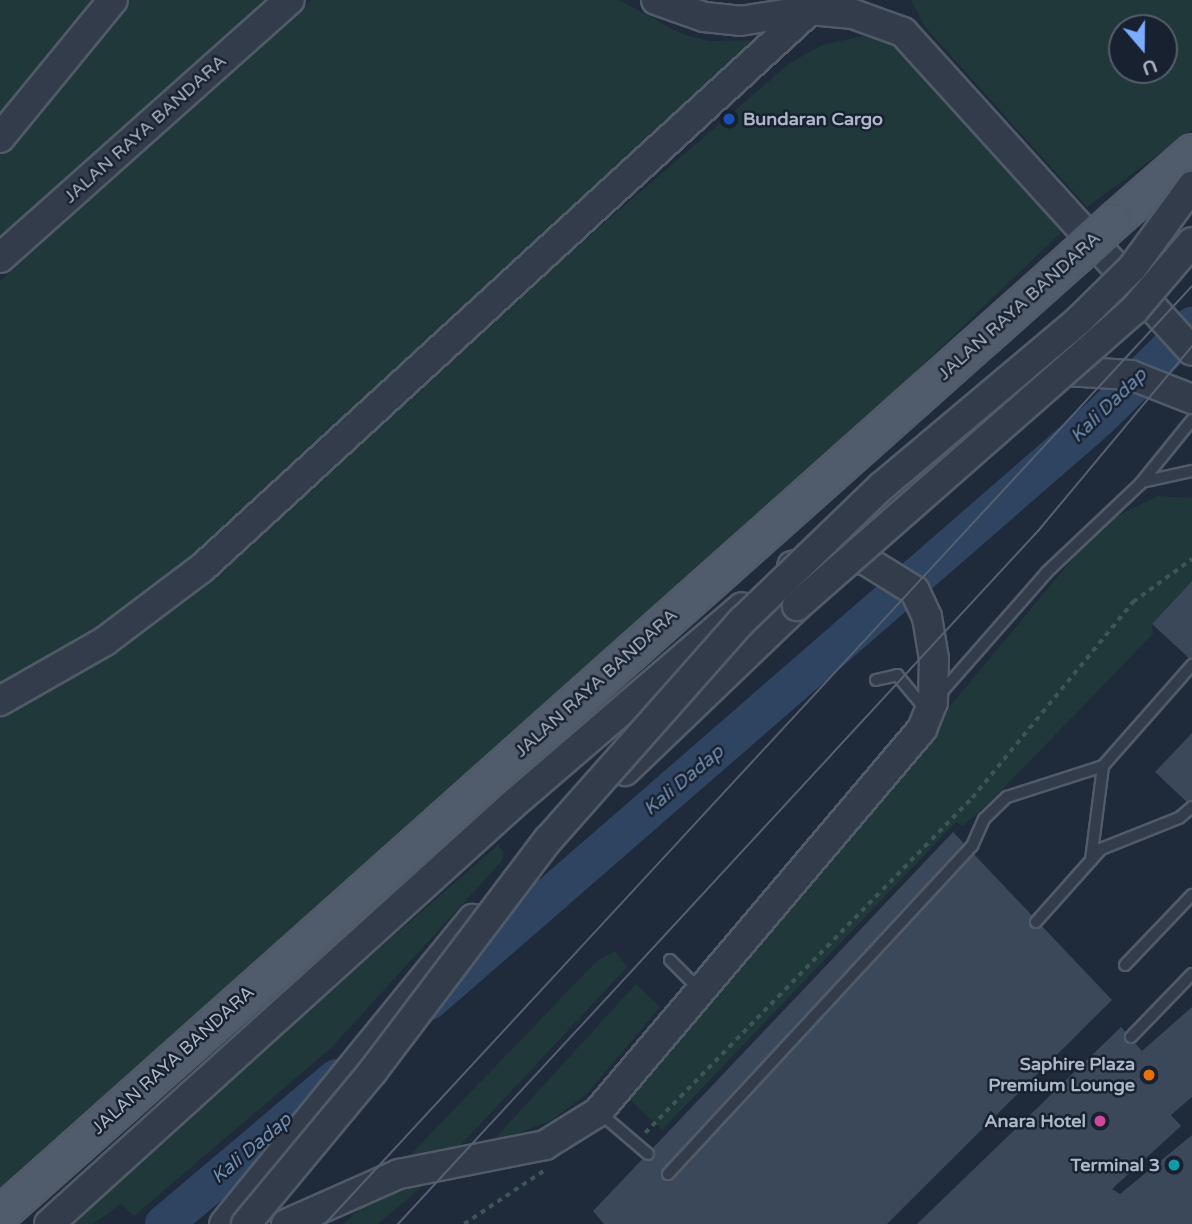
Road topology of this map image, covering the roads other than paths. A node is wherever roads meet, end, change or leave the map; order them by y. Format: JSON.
{"nodes":[{"id":1,"x":113,"y":0,"type":"edge"},
{"id":2,"x":290,"y":0,"type":"edge"},
{"id":3,"x":656,"y":0,"type":"edge"},
{"id":4,"x":893,"y":0,"type":"edge"},
{"id":5,"x":819,"y":5,"type":"edge"},
{"id":6,"x":903,"y":32,"type":"junction"},
{"id":7,"x":0,"y":138,"type":"edge"},
{"id":8,"x":1192,"y":152,"type":"edge"},
{"id":9,"x":1192,"y":186,"type":"edge"},
{"id":10,"x":1192,"y":242,"type":"edge"},
{"id":11,"x":0,"y":258,"type":"edge"},
{"id":12,"x":1192,"y":351,"type":"edge"},
{"id":13,"x":1184,"y":395,"type":"edge"},
{"id":14,"x":1192,"y":420,"type":"edge"},
{"id":15,"x":1192,"y":471,"type":"edge"},
{"id":16,"x":1140,"y":484,"type":"junction"},
{"id":17,"x":790,"y":567,"type":"junction"},
{"id":18,"x":1192,"y":665,"type":"edge"},
{"id":19,"x":876,"y":680,"type":"dead end"},
{"id":20,"x":0,"y":701,"type":"edge"},
{"id":21,"x":931,"y":707,"type":"junction"},
{"id":22,"x":1103,"y":766,"type":"junction"},
{"id":23,"x":1192,"y":807,"type":"edge"},
{"id":24,"x":1091,"y":860,"type":"junction"},
{"id":25,"x":1192,"y":895,"type":"edge"},
{"id":26,"x":1036,"y":922,"type":"dead end"},
{"id":27,"x":670,"y":960,"type":"dead end"},
{"id":28,"x":1125,"y":965,"type":"dead end"},
{"id":29,"x":1192,"y":974,"type":"edge"},
{"id":30,"x":701,"y":991,"type":"junction"},
{"id":31,"x":1131,"y":1037,"type":"dead end"},
{"id":32,"x":597,"y":1112,"type":"junction"},
{"id":33,"x":648,"y":1154,"type":"dead end"},
{"id":34,"x":668,"y":1174,"type":"dead end"},
{"id":35,"x":0,"y":1214,"type":"edge"},
{"id":36,"x":238,"y":1217,"type":"edge"},
{"id":37,"x":49,"y":1224,"type":"edge"},
{"id":38,"x":286,"y":1224,"type":"edge"}],
"edges":[{"from":1,"to":7,"type":"street"},
{"from":2,"to":11,"type":"street","name":"JALAN RAYA BANDARA"},
{"from":3,"to":5,"type":"street"},
{"from":4,"to":6,"type":"street"},
{"from":5,"to":6,"type":"street"},
{"from":5,"to":20,"type":"street"},
{"from":6,"to":12,"type":"street"},
{"from":8,"to":35,"type":"main road","name":"JALAN RAYA BANDARA","bridge":true},
{"from":9,"to":36,"type":"street","bridge":true},
{"from":10,"to":36,"type":"street","bridge":true},
{"from":13,"to":17,"type":"street","name":"JALAN RAYA BANDARA"},
{"from":14,"to":16,"type":"lane"},
{"from":15,"to":16,"type":"lane"},
{"from":16,"to":21,"type":"lane"},
{"from":17,"to":21,"type":"street"},
{"from":17,"to":37,"type":"street","name":"JALAN RAYA BANDARA"},
{"from":18,"to":22,"type":"lane"},
{"from":19,"to":21,"type":"lane"},
{"from":21,"to":30,"type":"street"},
{"from":22,"to":24,"type":"lane"},
{"from":22,"to":34,"type":"lane"},
{"from":23,"to":24,"type":"lane"},
{"from":24,"to":26,"type":"lane"},
{"from":25,"to":28,"type":"lane"},
{"from":27,"to":30,"type":"lane"},
{"from":29,"to":31,"type":"lane"},
{"from":30,"to":32,"type":"street"},
{"from":32,"to":33,"type":"lane"},
{"from":32,"to":38,"type":"street"}]}
